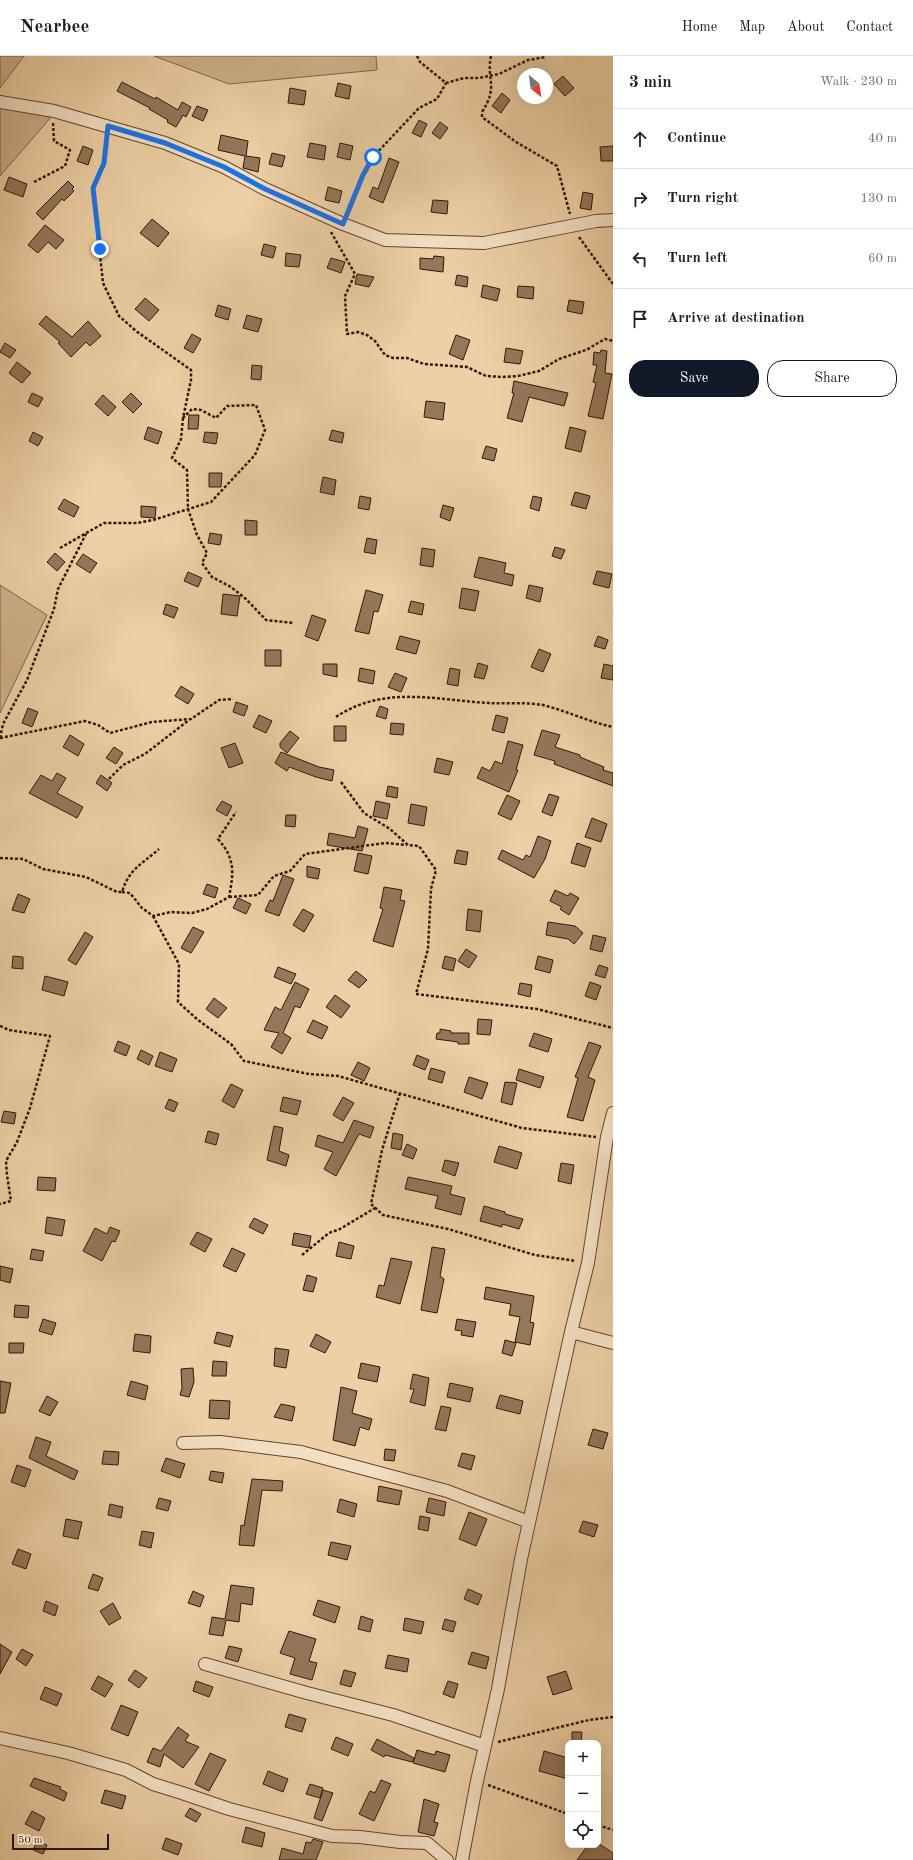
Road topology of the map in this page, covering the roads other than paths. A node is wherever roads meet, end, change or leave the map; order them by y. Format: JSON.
{"nodes":[{"id":1,"x":0,"y":102,"type":"edge"},
{"id":2,"x":613,"y":220,"type":"edge"},
{"id":3,"x":613,"y":1113,"type":"edge"},
{"id":4,"x":571,"y":1332,"type":"junction"},
{"id":5,"x":613,"y":1343,"type":"edge"},
{"id":6,"x":183,"y":1443,"type":"dead end"},
{"id":7,"x":529,"y":1522,"type":"junction"},
{"id":8,"x":205,"y":1664,"type":"dead end"},
{"id":9,"x":0,"y":1738,"type":"edge"},
{"id":10,"x":485,"y":1746,"type":"junction"},
{"id":11,"x":447,"y":1860,"type":"edge"},
{"id":12,"x":462,"y":1860,"type":"edge"}],
"edges":[{"from":1,"to":2,"type":"street"},
{"from":3,"to":4,"type":"street"},
{"from":4,"to":5,"type":"street"},
{"from":4,"to":7,"type":"street"},
{"from":6,"to":7,"type":"street"},
{"from":7,"to":10,"type":"street"},
{"from":8,"to":10,"type":"street"},
{"from":9,"to":11,"type":"street"},
{"from":10,"to":12,"type":"street"}]}
